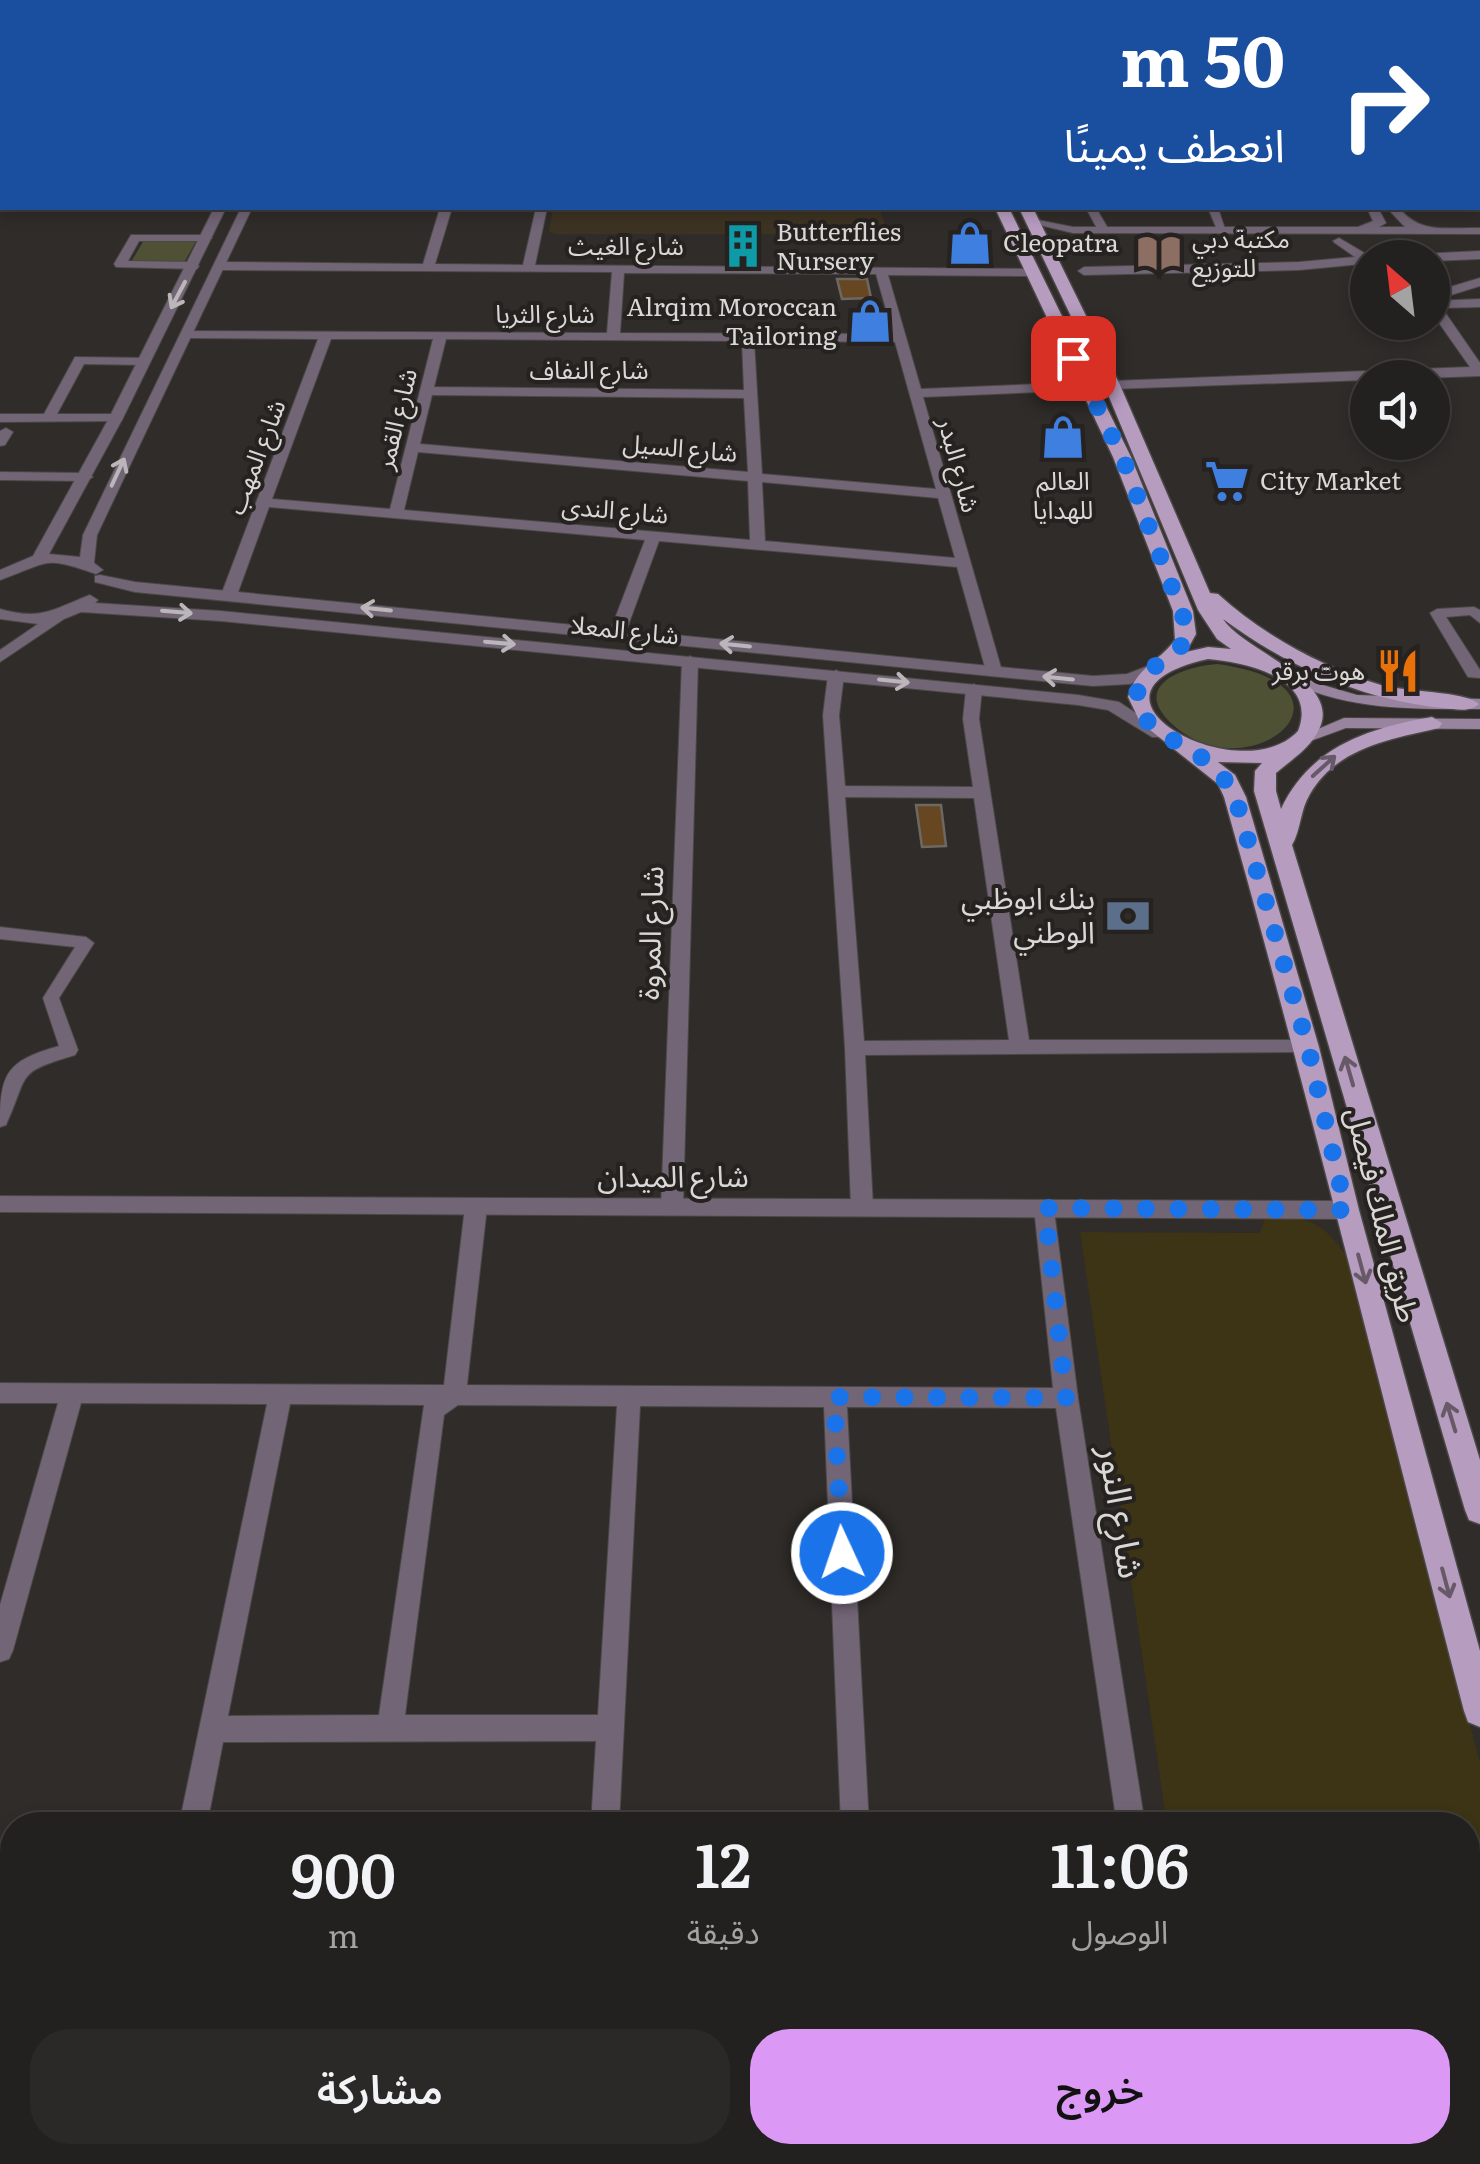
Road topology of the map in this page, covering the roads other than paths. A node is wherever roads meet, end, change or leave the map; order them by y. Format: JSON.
{"nodes":[{"id":1,"x":219,"y":210,"type":"edge"},
{"id":2,"x":246,"y":210,"type":"edge"},
{"id":3,"x":445,"y":210,"type":"edge"},
{"id":4,"x":542,"y":210,"type":"edge"},
{"id":5,"x":1003,"y":210,"type":"edge"},
{"id":6,"x":1092,"y":210,"type":"edge"},
{"id":7,"x":1213,"y":210,"type":"edge"},
{"id":8,"x":1373,"y":210,"type":"edge"},
{"id":9,"x":1394,"y":210,"type":"edge"},
{"id":10,"x":1029,"y":215,"type":"edge"},
{"id":11,"x":1103,"y":230,"type":"junction"},
{"id":12,"x":1222,"y":230,"type":"junction"},
{"id":13,"x":1359,"y":230,"type":"junction"},
{"id":14,"x":1434,"y":231,"type":"junction"},
{"id":15,"x":1480,"y":231,"type":"edge"},
{"id":16,"x":1190,"y":234,"type":"junction"},
{"id":17,"x":206,"y":238,"type":"junction"},
{"id":18,"x":1338,"y":241,"type":"junction"},
{"id":19,"x":1350,"y":241,"type":"edge"},
{"id":20,"x":1450,"y":242,"type":"edge"},
{"id":21,"x":1480,"y":242,"type":"edge"},
{"id":22,"x":1045,"y":247,"type":"junction"},
{"id":23,"x":1350,"y":249,"type":"edge"},
{"id":24,"x":1480,"y":255,"type":"edge"},
{"id":25,"x":1450,"y":256,"type":"edge"},
{"id":26,"x":1350,"y":259,"type":"edge"},
{"id":27,"x":1480,"y":265,"type":"edge"},
{"id":28,"x":193,"y":266,"type":"junction"},
{"id":29,"x":220,"y":266,"type":"junction"},
{"id":30,"x":1450,"y":266,"type":"edge"},
{"id":31,"x":428,"y":267,"type":"junction"},
{"id":32,"x":528,"y":268,"type":"junction"},
{"id":33,"x":618,"y":268,"type":"junction"},
{"id":34,"x":881,"y":270,"type":"junction"},
{"id":35,"x":1084,"y":271,"type":"dead end"},
{"id":36,"x":1033,"y":272,"type":"junction"},
{"id":37,"x":1480,"y":282,"type":"edge"},
{"id":38,"x":1450,"y":289,"type":"edge"},
{"id":39,"x":1450,"y":294,"type":"edge"},
{"id":40,"x":1480,"y":295,"type":"edge"},
{"id":41,"x":1480,"y":303,"type":"edge"},
{"id":42,"x":187,"y":334,"type":"junction"},
{"id":43,"x":326,"y":335,"type":"junction"},
{"id":44,"x":440,"y":336,"type":"junction"},
{"id":45,"x":613,"y":337,"type":"junction"},
{"id":46,"x":748,"y":338,"type":"junction"},
{"id":47,"x":902,"y":338,"type":"junction"},
{"id":48,"x":1474,"y":353,"type":"edge"},
{"id":49,"x":145,"y":361,"type":"junction"},
{"id":50,"x":1480,"y":372,"type":"edge"},
{"id":51,"x":1112,"y":385,"type":"junction"},
{"id":52,"x":1086,"y":386,"type":"junction"},
{"id":53,"x":426,"y":391,"type":"junction"},
{"id":54,"x":751,"y":394,"type":"junction"},
{"id":55,"x":916,"y":394,"type":"junction"},
{"id":56,"x":48,"y":418,"type":"junction"},
{"id":57,"x":116,"y":418,"type":"junction"},
{"id":58,"x":2,"y":431,"type":"edge"},
{"id":59,"x":412,"y":447,"type":"junction"},
{"id":60,"x":0,"y":476,"type":"edge"},
{"id":61,"x":86,"y":477,"type":"junction"},
{"id":62,"x":755,"y":477,"type":"junction"},
{"id":63,"x":944,"y":494,"type":"junction"},
{"id":64,"x":264,"y":502,"type":"junction"},
{"id":65,"x":396,"y":513,"type":"junction"},
{"id":66,"x":654,"y":536,"type":"junction"},
{"id":67,"x":758,"y":545,"type":"junction"},
{"id":68,"x":39,"y":560,"type":"junction"},
{"id":69,"x":88,"y":563,"type":"junction"},
{"id":70,"x":963,"y":564,"type":"junction"},
{"id":71,"x":0,"y":576,"type":"edge"},
{"id":72,"x":100,"y":579,"type":"junction"},
{"id":73,"x":1200,"y":585,"type":"junction"},
{"id":74,"x":228,"y":595,"type":"junction"},
{"id":75,"x":72,"y":610,"type":"junction"},
{"id":76,"x":0,"y":614,"type":"edge"},
{"id":77,"x":1480,"y":619,"type":"edge"},
{"id":78,"x":618,"y":634,"type":"junction"},
{"id":79,"x":0,"y":657,"type":"edge"},
{"id":80,"x":1257,"y":660,"type":"junction"},
{"id":81,"x":690,"y":661,"type":"junction"},
{"id":82,"x":1159,"y":665,"type":"junction"},
{"id":83,"x":994,"y":671,"type":"junction"},
{"id":84,"x":1286,"y":674,"type":"junction"},
{"id":85,"x":1480,"y":674,"type":"edge"},
{"id":86,"x":836,"y":675,"type":"junction"},
{"id":87,"x":974,"y":689,"type":"junction"},
{"id":88,"x":1474,"y":704,"type":"edge"},
{"id":89,"x":1432,"y":723,"type":"junction"},
{"id":90,"x":1480,"y":724,"type":"edge"},
{"id":91,"x":1158,"y":732,"type":"junction"},
{"id":92,"x":1298,"y":743,"type":"junction"},
{"id":93,"x":1192,"y":751,"type":"junction"},
{"id":94,"x":838,"y":791,"type":"junction"},
{"id":95,"x":982,"y":794,"type":"junction"},
{"id":96,"x":1285,"y":850,"type":"junction"},
{"id":97,"x":0,"y":933,"type":"edge"},
{"id":98,"x":1308,"y":1047,"type":"junction"},
{"id":99,"x":856,"y":1048,"type":"junction"},
{"id":100,"x":1020,"y":1048,"type":"junction"},
{"id":101,"x":0,"y":1120,"type":"edge"},
{"id":102,"x":4,"y":1205,"type":"edge"},
{"id":103,"x":476,"y":1207,"type":"junction"},
{"id":104,"x":672,"y":1207,"type":"junction"},
{"id":105,"x":862,"y":1208,"type":"junction"},
{"id":106,"x":1045,"y":1208,"type":"junction"},
{"id":107,"x":1346,"y":1210,"type":"junction"},
{"id":108,"x":0,"y":1393,"type":"edge"},
{"id":109,"x":72,"y":1394,"type":"junction"},
{"id":110,"x":281,"y":1394,"type":"junction"},
{"id":111,"x":454,"y":1395,"type":"junction"},
{"id":112,"x":629,"y":1396,"type":"junction"},
{"id":113,"x":834,"y":1397,"type":"junction"},
{"id":114,"x":1066,"y":1398,"type":"junction"},
{"id":115,"x":1480,"y":1510,"type":"edge"},
{"id":116,"x":0,"y":1650,"type":"edge"},
{"id":117,"x":1480,"y":1711,"type":"edge"},
{"id":118,"x":611,"y":1728,"type":"junction"},
{"id":119,"x":213,"y":1729,"type":"junction"},
{"id":120,"x":390,"y":1729,"type":"junction"},
{"id":121,"x":197,"y":1812,"type":"edge"},
{"id":122,"x":606,"y":1812,"type":"edge"},
{"id":123,"x":854,"y":1812,"type":"edge"},
{"id":124,"x":1129,"y":1812,"type":"edge"}],
"edges":[{"from":1,"to":17,"type":"street"},
{"from":2,"to":29,"type":"street"},
{"from":3,"to":31,"type":"street"},
{"from":4,"to":32,"type":"street"},
{"from":5,"to":36,"type":"main road"},
{"from":6,"to":11,"type":"street"},
{"from":7,"to":12,"type":"street"},
{"from":8,"to":13,"type":"street"},
{"from":9,"to":14,"type":"street"},
{"from":10,"to":11,"type":"street"},
{"from":10,"to":22,"type":"main road"},
{"from":11,"to":16,"type":"street"},
{"from":12,"to":13,"type":"street"},
{"from":12,"to":16,"type":"street"},
{"from":13,"to":14,"type":"street"},
{"from":14,"to":15,"type":"street"},
{"from":16,"to":18,"type":"street"},
{"from":16,"to":22,"type":"street"},
{"from":17,"to":28,"type":"street"},
{"from":17,"to":28,"type":"street"},
{"from":18,"to":19,"type":"street"},
{"from":18,"to":23,"type":"street"},
{"from":20,"to":21,"type":"street"},
{"from":22,"to":51,"type":"main road"},
{"from":24,"to":25,"type":"street"},
{"from":26,"to":35,"type":"street"},
{"from":27,"to":30,"type":"street"},
{"from":28,"to":49,"type":"street","one_way":true},
{"from":29,"to":31,"type":"street","name":"شارع الغيث"},
{"from":29,"to":42,"type":"street"},
{"from":31,"to":32,"type":"street","name":"شارع الغيث"},
{"from":32,"to":33,"type":"street","name":"شارع الغيث"},
{"from":33,"to":34,"type":"street","name":"شارع الغيث"},
{"from":33,"to":45,"type":"street"},
{"from":34,"to":36,"type":"street","name":"شارع الغيث"},
{"from":34,"to":47,"type":"street","name":"شارع البدر"},
{"from":36,"to":52,"type":"main road"},
{"from":37,"to":38,"type":"street"},
{"from":39,"to":40,"type":"street"},
{"from":41,"to":48,"type":"street"},
{"from":42,"to":43,"type":"street","name":"شارع الثريا"},
{"from":69,"to":42,"type":"street","one_way":true},
{"from":43,"to":44,"type":"street","name":"شارع الثريا"},
{"from":43,"to":64,"type":"street","name":"شارع المهب"},
{"from":44,"to":45,"type":"street","name":"شارع الثريا"},
{"from":44,"to":53,"type":"street","name":"شارع القمر"},
{"from":45,"to":46,"type":"street","name":"شارع الثريا"},
{"from":46,"to":47,"type":"street","name":"شارع الثريا"},
{"from":46,"to":54,"type":"street"},
{"from":47,"to":55,"type":"street","name":"شارع البدر"},
{"from":48,"to":50,"type":"street"},
{"from":49,"to":56,"type":"street"},
{"from":49,"to":57,"type":"street"},
{"from":50,"to":51,"type":"street"},
{"from":51,"to":73,"type":"main road"},
{"from":52,"to":55,"type":"street"},
{"from":52,"to":82,"type":"main road"},
{"from":53,"to":54,"type":"street","name":"شارع النفاف"},
{"from":53,"to":59,"type":"street","name":"شارع القمر"},
{"from":54,"to":62,"type":"street"},
{"from":55,"to":63,"type":"street","name":"شارع البدر"},
{"from":56,"to":57,"type":"street"},
{"from":56,"to":58,"type":"street"},
{"from":57,"to":61,"type":"street"},
{"from":59,"to":62,"type":"street","name":"شارع السيل"},
{"from":59,"to":65,"type":"street","name":"شارع القمر"},
{"from":60,"to":61,"type":"street"},
{"from":61,"to":68,"type":"street"},
{"from":62,"to":63,"type":"street","name":"شارع السيل"},
{"from":62,"to":67,"type":"street"},
{"from":63,"to":70,"type":"street","name":"شارع البدر"},
{"from":64,"to":65,"type":"street","name":"شارع الندى"},
{"from":64,"to":74,"type":"street","name":"شارع المهب"},
{"from":65,"to":66,"type":"street","name":"شارع الندى"},
{"from":66,"to":67,"type":"street","name":"شارع الندى"},
{"from":66,"to":78,"type":"street"},
{"from":67,"to":70,"type":"street","name":"شارع الندى"},
{"from":68,"to":69,"type":"street"},
{"from":68,"to":71,"type":"street"},
{"from":69,"to":72,"type":"street"},
{"from":70,"to":83,"type":"street","name":"شارع البدر"},
{"from":72,"to":74,"type":"street","name":"شارع المعلا"},
{"from":72,"to":75,"type":"street"},
{"from":73,"to":80,"type":"main road"},
{"from":73,"to":88,"type":"main road"},
{"from":78,"to":74,"type":"street","name":"شارع المعلا","one_way":true},
{"from":75,"to":76,"type":"street","name":"شارع المعلا"},
{"from":75,"to":79,"type":"street"},
{"from":75,"to":81,"type":"street","name":"شارع المعلا","one_way":true},
{"from":77,"to":85,"type":"street"},
{"from":83,"to":78,"type":"street","name":"شارع المعلا","one_way":true},
{"from":80,"to":82,"type":"main road"},
{"from":80,"to":84,"type":"main road"},
{"from":81,"to":86,"type":"street","name":"شارع المعلا"},
{"from":81,"to":104,"type":"street","name":"شارع المروة"},
{"from":82,"to":83,"type":"street","name":"شارع المعلا","one_way":true},
{"from":82,"to":91,"type":"main road"},
{"from":84,"to":88,"type":"main road"},
{"from":84,"to":92,"type":"main road"},
{"from":86,"to":87,"type":"street","name":"شارع المعلا","one_way":true},
{"from":86,"to":94,"type":"street"},
{"from":87,"to":91,"type":"street","name":"شارع المعلا"},
{"from":87,"to":95,"type":"street"},
{"from":89,"to":90,"type":"main road"},
{"from":89,"to":92,"type":"main road"},
{"from":96,"to":89,"type":"main road","one_way":true},
{"from":91,"to":93,"type":"main road"},
{"from":92,"to":93,"type":"main road"},
{"from":92,"to":96,"type":"main road","name":"طريق الملك فيصل"},
{"from":93,"to":98,"type":"main road","name":"طريق الملك فيصل"},
{"from":94,"to":95,"type":"street"},
{"from":94,"to":99,"type":"street"},
{"from":95,"to":100,"type":"street"},
{"from":115,"to":96,"type":"main road","name":"طريق الملك فيصل","one_way":true},
{"from":97,"to":101,"type":"street"},
{"from":98,"to":100,"type":"street"},
{"from":98,"to":107,"type":"main road","name":"طريق الملك فيصل"},
{"from":99,"to":100,"type":"street"},
{"from":99,"to":105,"type":"street"},
{"from":102,"to":103,"type":"street","name":"شارع الميدان"},
{"from":103,"to":104,"type":"street","name":"شارع الميدان"},
{"from":103,"to":111,"type":"street"},
{"from":104,"to":105,"type":"street","name":"شارع الميدان"},
{"from":105,"to":106,"type":"street","name":"شارع الميدان"},
{"from":106,"to":107,"type":"street","name":"شارع الميدان"},
{"from":106,"to":114,"type":"street","name":"شارع النور"},
{"from":107,"to":117,"type":"main road","name":"طريق الملك فيصل","one_way":true},
{"from":108,"to":109,"type":"street"},
{"from":109,"to":110,"type":"street"},
{"from":109,"to":116,"type":"street"},
{"from":110,"to":111,"type":"street"},
{"from":110,"to":119,"type":"street"},
{"from":111,"to":112,"type":"street"},
{"from":111,"to":120,"type":"street"},
{"from":112,"to":113,"type":"street"},
{"from":112,"to":118,"type":"street"},
{"from":113,"to":114,"type":"street"},
{"from":113,"to":123,"type":"street"},
{"from":114,"to":124,"type":"street","name":"شارع النور"},
{"from":118,"to":120,"type":"street"},
{"from":118,"to":122,"type":"street"},
{"from":119,"to":120,"type":"street"},
{"from":119,"to":121,"type":"street"}]}
